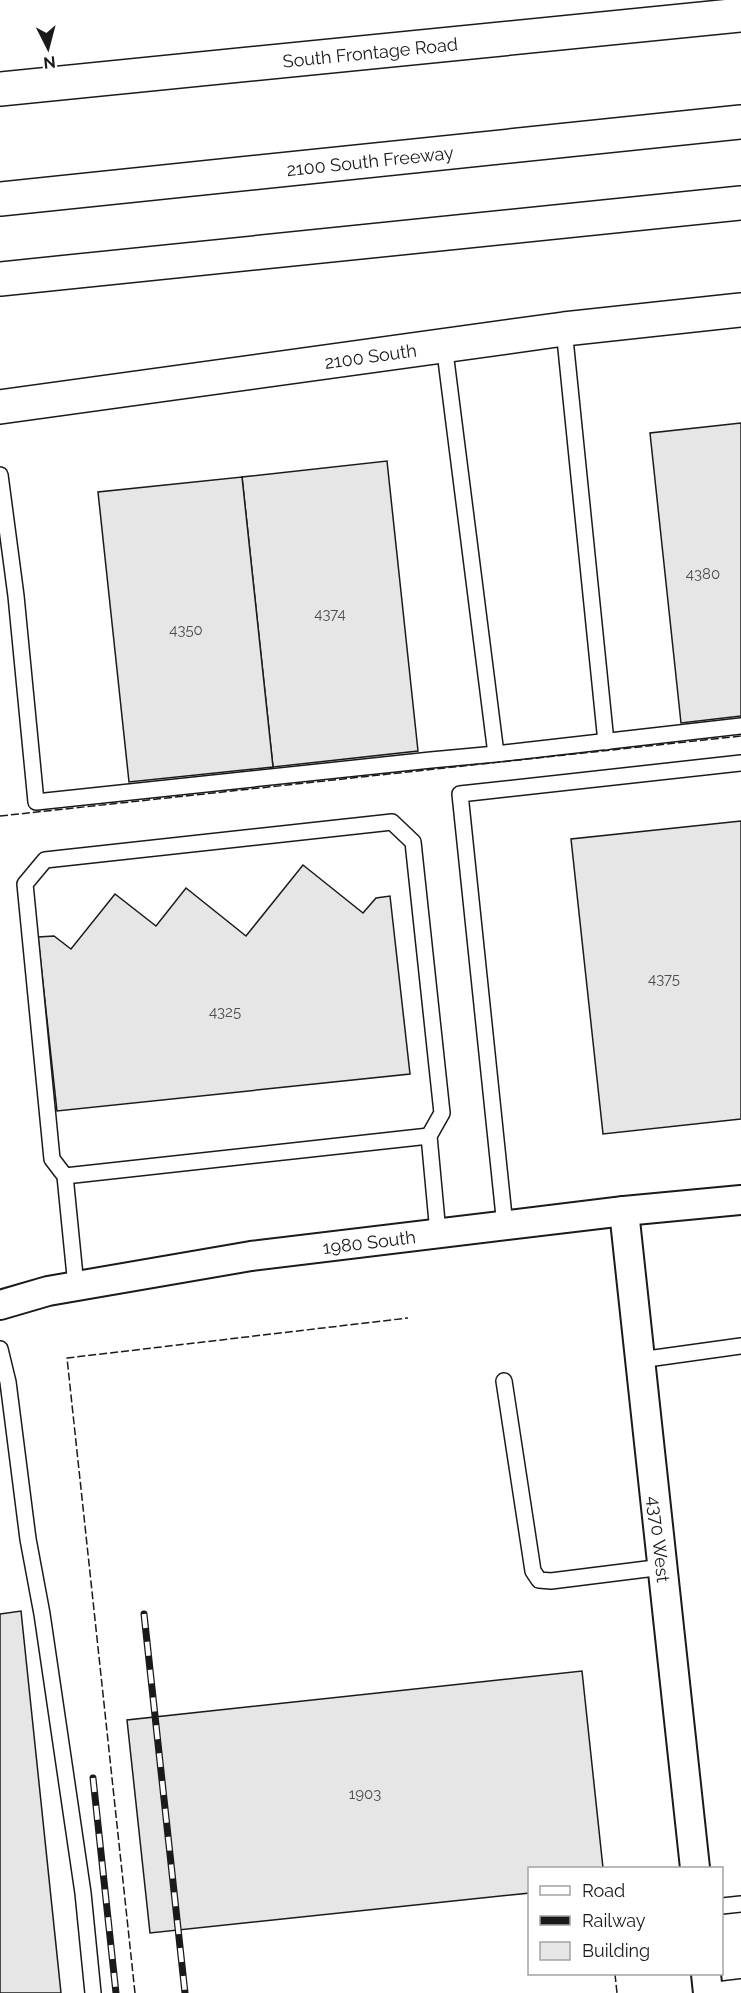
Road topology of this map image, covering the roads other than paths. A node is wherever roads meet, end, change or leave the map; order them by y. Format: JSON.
{"nodes":[{"id":1,"x":741,"y":15,"type":"edge"},
{"id":2,"x":0,"y":89,"type":"edge"},
{"id":3,"x":741,"y":122,"type":"edge"},
{"id":4,"x":0,"y":199,"type":"edge"},
{"id":5,"x":741,"y":203,"type":"edge"},
{"id":6,"x":0,"y":279,"type":"edge"},
{"id":7,"x":741,"y":310,"type":"edge"},
{"id":8,"x":564,"y":329,"type":"junction"},
{"id":9,"x":444,"y":345,"type":"junction"},
{"id":10,"x":0,"y":407,"type":"edge"},
{"id":11,"x":0,"y":475,"type":"edge"},
{"id":12,"x":741,"y":726,"type":"edge"},
{"id":13,"x":606,"y":742,"type":"junction"},
{"id":14,"x":496,"y":754,"type":"junction"},
{"id":15,"x":741,"y":763,"type":"edge"},
{"id":16,"x":429,"y":1136,"type":"junction"},
{"id":17,"x":65,"y":1176,"type":"junction"},
{"id":18,"x":741,"y":1200,"type":"edge"},
{"id":19,"x":624,"y":1211,"type":"junction"},
{"id":20,"x":505,"y":1226,"type":"junction"},
{"id":21,"x":438,"y":1233,"type":"junction"},
{"id":22,"x":76,"y":1286,"type":"junction"},
{"id":23,"x":0,"y":1305,"type":"edge"},
{"id":24,"x":741,"y":1346,"type":"edge"},
{"id":25,"x":0,"y":1348,"type":"edge"},
{"id":26,"x":640,"y":1360,"type":"junction"},
{"id":27,"x":504,"y":1381,"type":"dead end"},
{"id":28,"x":663,"y":1567,"type":"junction"},
{"id":29,"x":695,"y":1867,"type":"edge"},
{"id":30,"x":741,"y":1904,"type":"edge"},
{"id":31,"x":723,"y":1906,"type":"edge"},
{"id":32,"x":707,"y":1986,"type":"edge"},
{"id":33,"x":741,"y":1987,"type":"edge"},
{"id":34,"x":93,"y":1993,"type":"edge"}],
"edges":[{"from":1,"to":2,"type":"main road","name":"South Frontage Road"},
{"from":3,"to":4,"type":"main road","name":"2100 South Freeway"},
{"from":5,"to":6,"type":"main road"},
{"from":7,"to":8,"type":"main road","name":"2100 South"},
{"from":8,"to":9,"type":"main road","name":"2100 South"},
{"from":8,"to":13,"type":"lane"},
{"from":9,"to":10,"type":"main road","name":"2100 South"},
{"from":9,"to":14,"type":"lane"},
{"from":11,"to":14,"type":"lane"},
{"from":12,"to":13,"type":"lane"},
{"from":13,"to":14,"type":"lane"},
{"from":15,"to":20,"type":"lane"},
{"from":16,"to":17,"type":"lane"},
{"from":16,"to":17,"type":"lane"},
{"from":16,"to":21,"type":"lane"},
{"from":17,"to":22,"type":"lane"},
{"from":18,"to":19,"type":"street","name":"1980 South"},
{"from":19,"to":20,"type":"street","name":"1980 South"},
{"from":19,"to":26,"type":"street","name":"4370 West"},
{"from":20,"to":21,"type":"street","name":"1980 South"},
{"from":21,"to":22,"type":"street","name":"1980 South"},
{"from":22,"to":23,"type":"street","name":"1980 South"},
{"from":24,"to":26,"type":"lane"},
{"from":25,"to":34,"type":"lane"},
{"from":26,"to":28,"type":"street","name":"4370 West"},
{"from":27,"to":28,"type":"lane"},
{"from":28,"to":29,"type":"street","name":"4370 West"},
{"from":30,"to":31,"type":"lane"},
{"from":32,"to":33,"type":"lane"}]}
